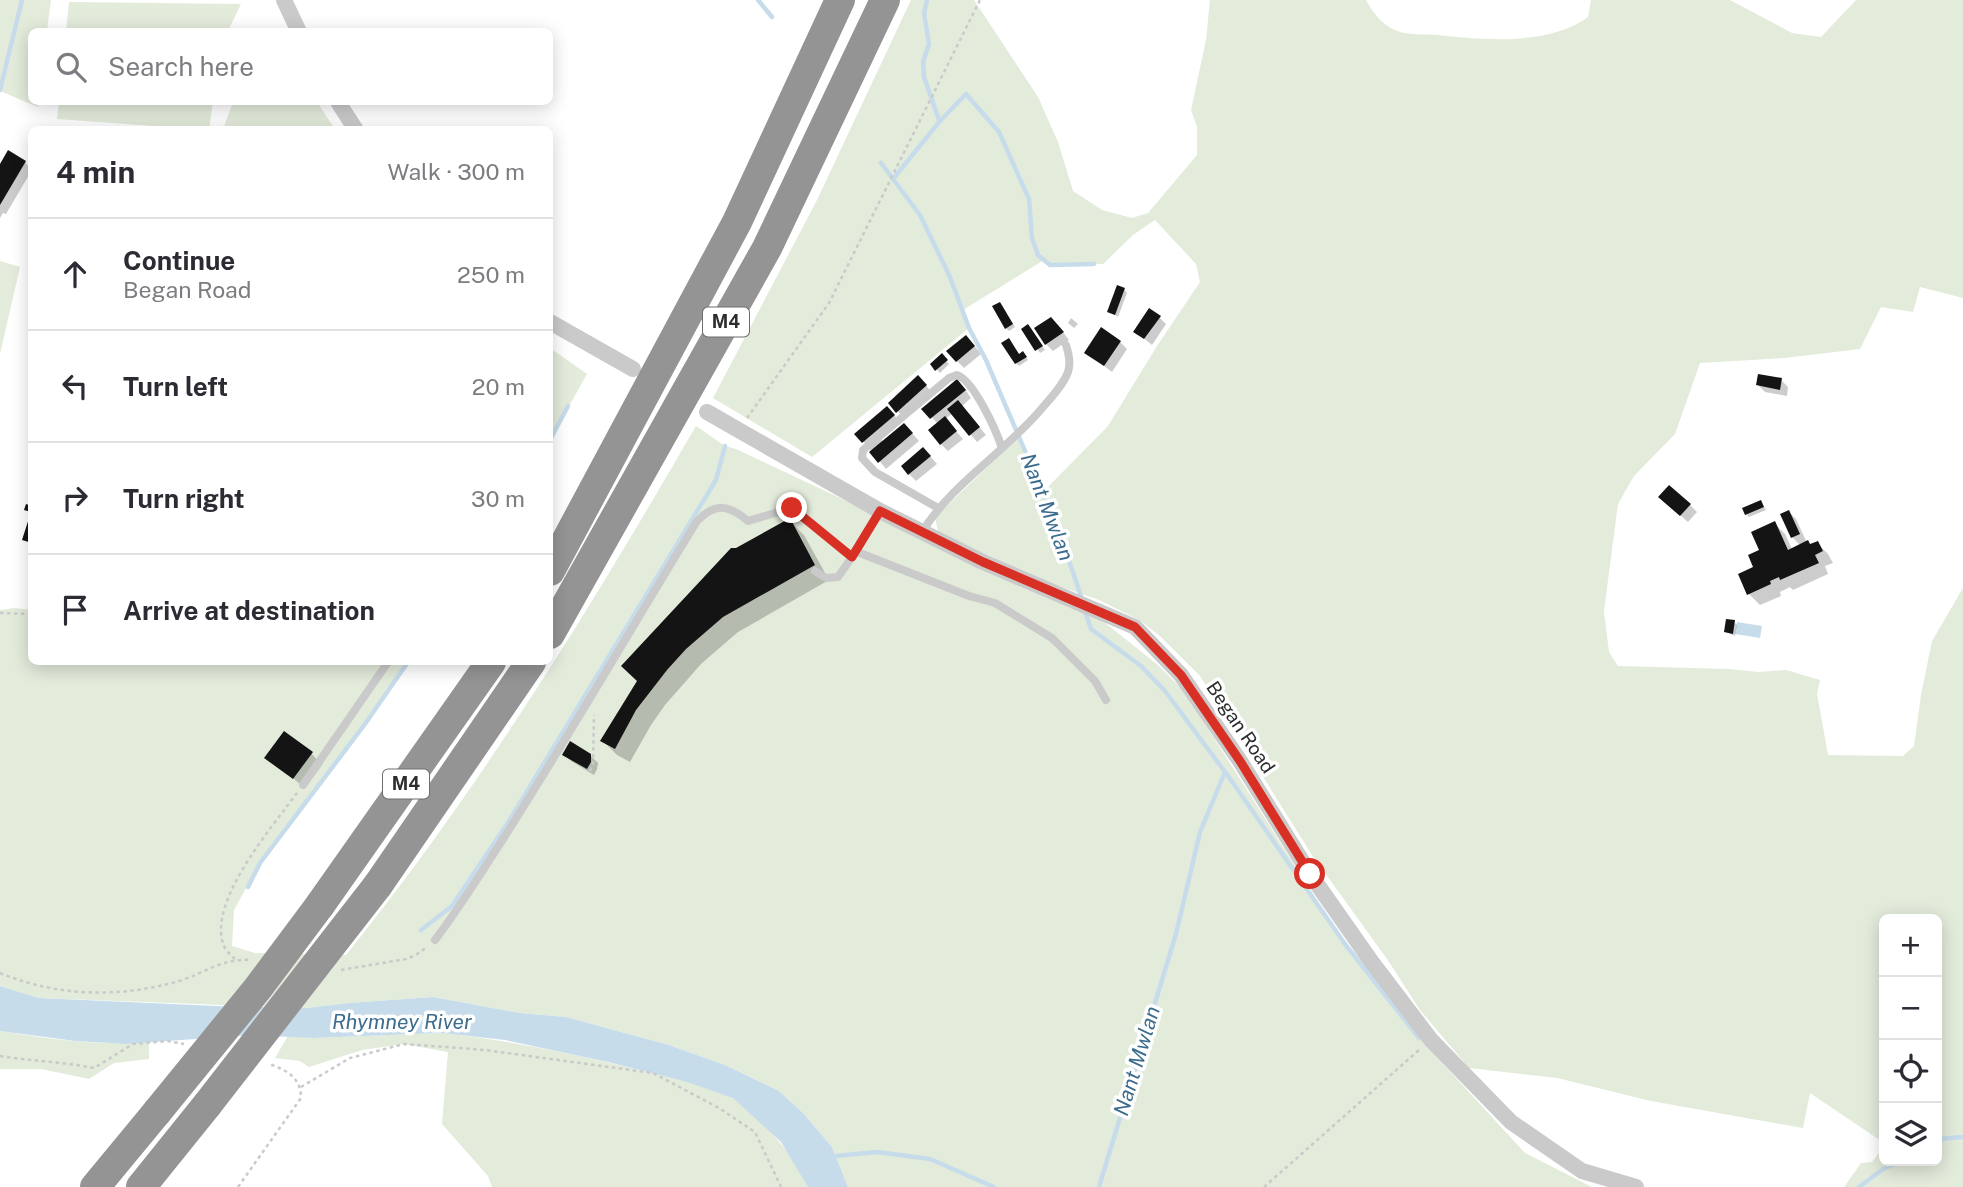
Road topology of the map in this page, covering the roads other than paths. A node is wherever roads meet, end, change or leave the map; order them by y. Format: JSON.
{"nodes":[{"id":1,"x":284,"y":0,"type":"edge"},
{"id":2,"x":839,"y":0,"type":"edge"},
{"id":3,"x":885,"y":0,"type":"edge"},
{"id":4,"x":297,"y":28,"type":"edge"},
{"id":5,"x":340,"y":105,"type":"edge"},
{"id":6,"x":353,"y":126,"type":"edge"},
{"id":7,"x":553,"y":324,"type":"edge"},
{"id":8,"x":1066,"y":345,"type":"dead end"},
{"id":9,"x":633,"y":369,"type":"dead end"},
{"id":10,"x":707,"y":411,"type":"dead end"},
{"id":11,"x":1002,"y":448,"type":"junction"},
{"id":12,"x":938,"y":508,"type":"junction"},
{"id":13,"x":880,"y":511,"type":"junction"},
{"id":14,"x":922,"y":532,"type":"junction"},
{"id":15,"x":854,"y":554,"type":"junction"},
{"id":16,"x":553,"y":565,"type":"edge"},
{"id":17,"x":815,"y":570,"type":"dead end"},
{"id":18,"x":553,"y":629,"type":"edge"},
{"id":19,"x":386,"y":665,"type":"edge"},
{"id":20,"x":489,"y":665,"type":"edge"},
{"id":21,"x":529,"y":665,"type":"edge"},
{"id":22,"x":1106,"y":700,"type":"dead end"},
{"id":23,"x":303,"y":785,"type":"road end"},
{"id":24,"x":435,"y":940,"type":"dead end"},
{"id":25,"x":95,"y":1187,"type":"edge"},
{"id":26,"x":141,"y":1187,"type":"edge"},
{"id":27,"x":1636,"y":1187,"type":"edge"}],
"edges":[{"from":1,"to":4,"type":"street"},
{"from":2,"to":16,"type":"highway","number":"M4"},
{"from":3,"to":18,"type":"highway","number":"M4"},
{"from":5,"to":6,"type":"street"},
{"from":7,"to":9,"type":"street"},
{"from":8,"to":11,"type":"lane"},
{"from":10,"to":13,"type":"street","name":"Began Road"},
{"from":11,"to":12,"type":"lane"},
{"from":11,"to":12,"type":"lane"},
{"from":12,"to":14,"type":"lane"},
{"from":13,"to":14,"type":"street","name":"Began Road"},
{"from":13,"to":15,"type":"lane"},
{"from":14,"to":27,"type":"street","name":"Began Road"},
{"from":15,"to":17,"type":"lane"},
{"from":15,"to":22,"type":"lane"},
{"from":15,"to":24,"type":"lane"},
{"from":19,"to":23,"type":"lane"},
{"from":20,"to":25,"type":"highway","number":"M4","bridge":true},
{"from":21,"to":26,"type":"highway","number":"M4","bridge":true}]}
